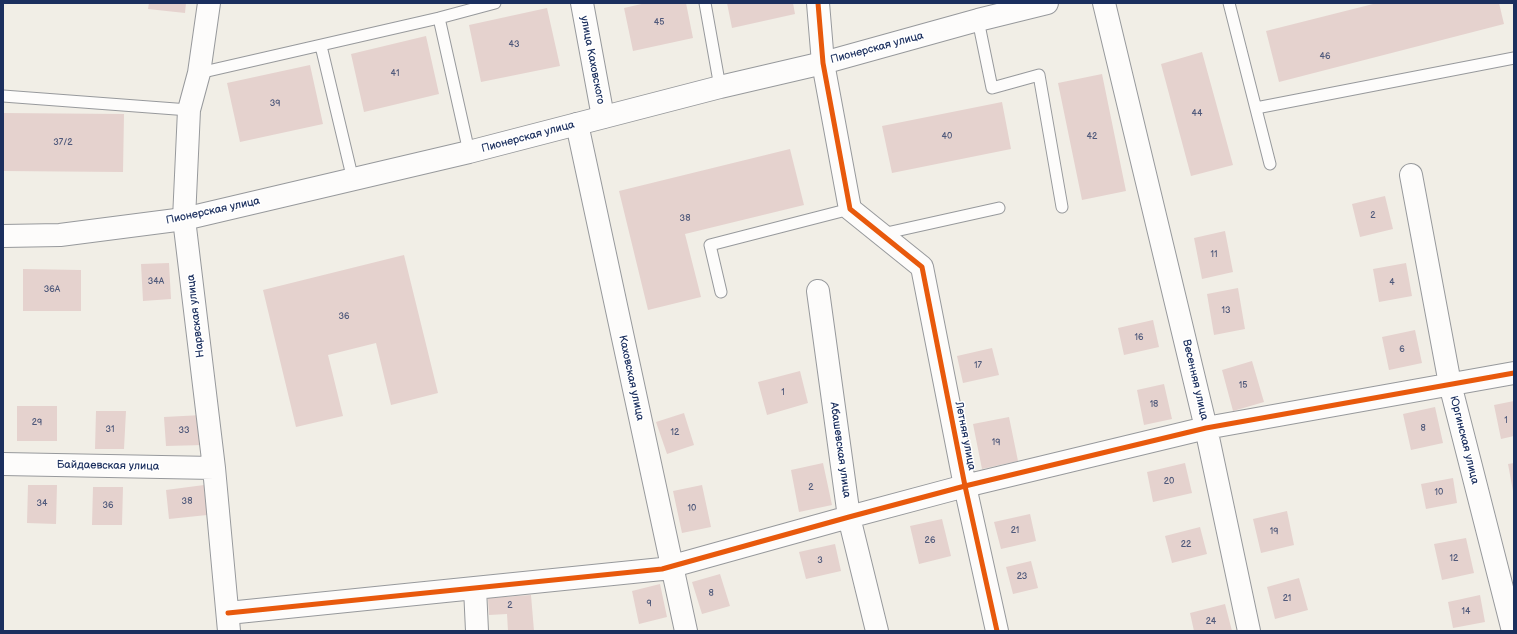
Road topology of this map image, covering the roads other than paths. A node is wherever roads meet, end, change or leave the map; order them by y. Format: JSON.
{"nodes":[{"id":1,"x":209,"y":3,"type":"edge"},
{"id":2,"x":495,"y":3,"type":"edge"},
{"id":3,"x":582,"y":3,"type":"edge"},
{"id":4,"x":705,"y":3,"type":"edge"},
{"id":5,"x":818,"y":3,"type":"edge"},
{"id":6,"x":1047,"y":3,"type":"edge"},
{"id":7,"x":1104,"y":3,"type":"edge"},
{"id":8,"x":1229,"y":3,"type":"edge"},
{"id":9,"x":439,"y":18,"type":"junction"},
{"id":10,"x":978,"y":20,"type":"junction"},
{"id":11,"x":321,"y":46,"type":"junction"},
{"id":12,"x":1514,"y":58,"type":"edge"},
{"id":13,"x":823,"y":63,"type":"junction"},
{"id":14,"x":199,"y":73,"type":"junction"},
{"id":15,"x":720,"y":87,"type":"junction"},
{"id":16,"x":3,"y":96,"type":"edge"},
{"id":17,"x":1256,"y":108,"type":"junction"},
{"id":18,"x":188,"y":110,"type":"junction"},
{"id":19,"x":603,"y":117,"type":"junction"},
{"id":20,"x":577,"y":124,"type":"junction"},
{"id":21,"x":469,"y":152,"type":"junction"},
{"id":22,"x":1270,"y":164,"type":"dead end"},
{"id":23,"x":1411,"y":175,"type":"dead end"},
{"id":24,"x":353,"y":180,"type":"junction"},
{"id":25,"x":1062,"y":207,"type":"dead end"},
{"id":26,"x":850,"y":208,"type":"junction"},
{"id":27,"x":999,"y":208,"type":"dead end"},
{"id":28,"x":184,"y":219,"type":"junction"},
{"id":29,"x":882,"y":234,"type":"junction"},
{"id":30,"x":3,"y":236,"type":"edge"},
{"id":31,"x":818,"y":290,"type":"dead end"},
{"id":32,"x":721,"y":292,"type":"dead end"},
{"id":33,"x":1514,"y":373,"type":"edge"},
{"id":34,"x":1450,"y":384,"type":"junction"},
{"id":35,"x":1206,"y":428,"type":"junction"},
{"id":36,"x":3,"y":464,"type":"edge"},
{"id":37,"x":214,"y":468,"type":"junction"},
{"id":38,"x":965,"y":486,"type":"junction"},
{"id":39,"x":849,"y":517,"type":"junction"},
{"id":40,"x":672,"y":566,"type":"junction"},
{"id":41,"x":475,"y":588,"type":"junction"},
{"id":42,"x":228,"y":622,"type":"edge"},
{"id":43,"x":477,"y":631,"type":"edge"},
{"id":44,"x":686,"y":631,"type":"edge"},
{"id":45,"x":878,"y":631,"type":"edge"},
{"id":46,"x":997,"y":631,"type":"edge"},
{"id":47,"x":1249,"y":631,"type":"edge"},
{"id":48,"x":1513,"y":631,"type":"edge"}],
"edges":[{"from":1,"to":14,"type":"street","name":"Нарвская улица"},
{"from":2,"to":9,"type":"lane"},
{"from":3,"to":19,"type":"street","name":"улица Каховского"},
{"from":4,"to":15,"type":"lane"},
{"from":5,"to":13,"type":"street"},
{"from":6,"to":10,"type":"street","name":"Пионерская улица"},
{"from":7,"to":35,"type":"street","name":"Весенняя улица"},
{"from":8,"to":17,"type":"lane"},
{"from":9,"to":11,"type":"lane"},
{"from":9,"to":21,"type":"lane"},
{"from":10,"to":13,"type":"street","name":"Пионерская улица"},
{"from":10,"to":25,"type":"lane"},
{"from":11,"to":14,"type":"lane"},
{"from":11,"to":24,"type":"lane"},
{"from":12,"to":17,"type":"lane"},
{"from":13,"to":15,"type":"street","name":"Пионерская улица"},
{"from":13,"to":26,"type":"street"},
{"from":14,"to":18,"type":"street","name":"Нарвская улица"},
{"from":15,"to":19,"type":"street","name":"Пионерская улица"},
{"from":16,"to":18,"type":"lane"},
{"from":17,"to":22,"type":"lane"},
{"from":18,"to":28,"type":"street","name":"Нарвская улица"},
{"from":19,"to":20,"type":"street","name":"Пионерская улица"},
{"from":20,"to":21,"type":"street","name":"Пионерская улица"},
{"from":20,"to":40,"type":"street","name":"Каховская улица"},
{"from":21,"to":24,"type":"street","name":"Пионерская улица"},
{"from":23,"to":34,"type":"street","name":"Юргинская улица"},
{"from":24,"to":28,"type":"street","name":"Пионерская улица"},
{"from":26,"to":29,"type":"street"},
{"from":26,"to":32,"type":"lane"},
{"from":27,"to":29,"type":"lane"},
{"from":28,"to":30,"type":"street","name":"Пионерская улица"},
{"from":28,"to":37,"type":"street","name":"Нарвская улица"},
{"from":29,"to":38,"type":"street","name":"Летняя улица"},
{"from":31,"to":39,"type":"street","name":"Абашевская улица"},
{"from":33,"to":34,"type":"street"},
{"from":34,"to":35,"type":"street"},
{"from":34,"to":48,"type":"street","name":"Юргинская улица"},
{"from":35,"to":38,"type":"street"},
{"from":35,"to":47,"type":"street","name":"Весенняя улица"},
{"from":36,"to":37,"type":"street","name":"Байдаевская улица"},
{"from":37,"to":42,"type":"street","name":"Нарвская улица"},
{"from":38,"to":39,"type":"street"},
{"from":38,"to":46,"type":"street","name":"Летняя улица"},
{"from":39,"to":40,"type":"street"},
{"from":39,"to":45,"type":"street","name":"Абашевская улица"},
{"from":40,"to":41,"type":"street"},
{"from":40,"to":44,"type":"street","name":"Каховская улица"},
{"from":41,"to":42,"type":"street"},
{"from":41,"to":43,"type":"street"}]}
